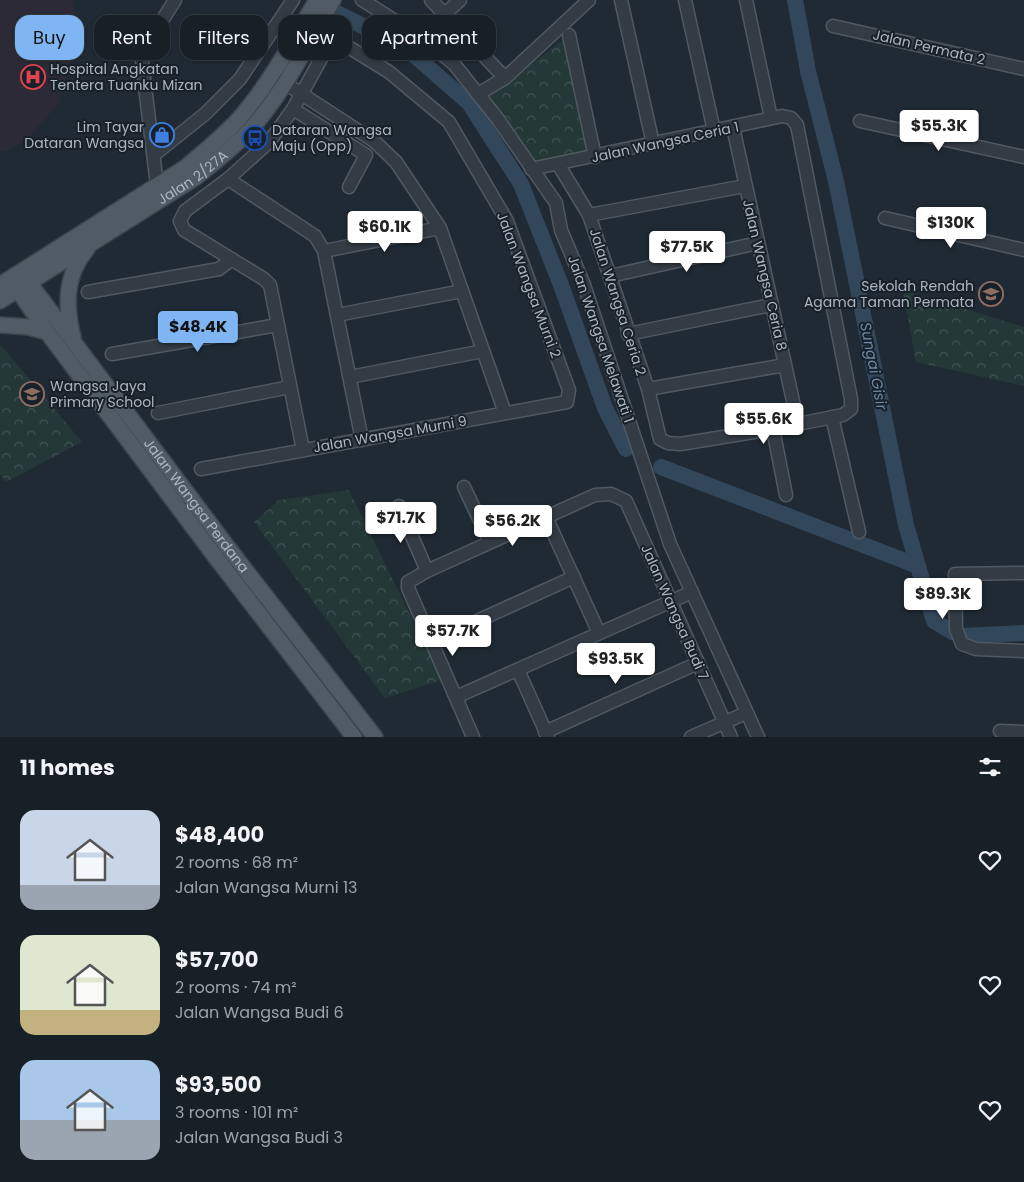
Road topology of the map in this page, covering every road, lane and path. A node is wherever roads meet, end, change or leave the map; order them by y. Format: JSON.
{"nodes":[{"id":1,"x":176,"y":0,"type":"edge"},
{"id":2,"x":293,"y":0,"type":"edge"},
{"id":3,"x":333,"y":0,"type":"edge"},
{"id":4,"x":362,"y":0,"type":"edge"},
{"id":5,"x":431,"y":0,"type":"edge"},
{"id":6,"x":460,"y":0,"type":"edge"},
{"id":7,"x":589,"y":0,"type":"edge"},
{"id":8,"x":621,"y":0,"type":"edge"},
{"id":9,"x":685,"y":0,"type":"edge"},
{"id":10,"x":746,"y":0,"type":"edge"},
{"id":11,"x":316,"y":1,"type":"edge"},
{"id":12,"x":445,"y":14,"type":"junction"},
{"id":13,"x":833,"y":26,"type":"dead end"},
{"id":14,"x":569,"y":35,"type":"dead end"},
{"id":15,"x":1024,"y":69,"type":"edge"},
{"id":16,"x":271,"y":75,"type":"junction"},
{"id":17,"x":504,"y":78,"type":"junction"},
{"id":18,"x":284,"y":82,"type":"junction"},
{"id":19,"x":302,"y":93,"type":"junction"},
{"id":20,"x":478,"y":94,"type":"junction"},
{"id":21,"x":293,"y":109,"type":"junction"},
{"id":22,"x":771,"y":118,"type":"junction"},
{"id":23,"x":860,"y":121,"type":"dead end"},
{"id":24,"x":732,"y":127,"type":"junction"},
{"id":25,"x":714,"y":131,"type":"junction"},
{"id":26,"x":374,"y":141,"type":"junction"},
{"id":27,"x":653,"y":144,"type":"junction"},
{"id":28,"x":155,"y":154,"type":"junction"},
{"id":29,"x":366,"y":154,"type":"junction"},
{"id":30,"x":595,"y":157,"type":"junction"},
{"id":31,"x":1024,"y":157,"type":"edge"},
{"id":32,"x":558,"y":164,"type":"junction"},
{"id":33,"x":531,"y":169,"type":"junction"},
{"id":34,"x":228,"y":179,"type":"junction"},
{"id":35,"x":157,"y":185,"type":"junction"},
{"id":36,"x":745,"y":186,"type":"junction"},
{"id":37,"x":349,"y":187,"type":"dead end"},
{"id":38,"x":589,"y":216,"type":"junction"},
{"id":39,"x":885,"y":218,"type":"dead end"},
{"id":40,"x":440,"y":228,"type":"junction"},
{"id":41,"x":95,"y":240,"type":"junction"},
{"id":42,"x":758,"y":243,"type":"junction"},
{"id":43,"x":1024,"y":250,"type":"edge"},
{"id":44,"x":324,"y":251,"type":"junction"},
{"id":45,"x":232,"y":259,"type":"junction"},
{"id":46,"x":610,"y":276,"type":"junction"},
{"id":47,"x":15,"y":282,"type":"edge"},
{"id":48,"x":462,"y":290,"type":"junction"},
{"id":49,"x":88,"y":292,"type":"dead end"},
{"id":50,"x":0,"y":301,"type":"edge"},
{"id":51,"x":771,"y":305,"type":"junction"},
{"id":52,"x":337,"y":315,"type":"junction"},
{"id":53,"x":278,"y":324,"type":"junction"},
{"id":54,"x":0,"y":325,"type":"edge"},
{"id":55,"x":47,"y":332,"type":"junction"},
{"id":56,"x":628,"y":334,"type":"junction"},
{"id":57,"x":74,"y":343,"type":"junction"},
{"id":58,"x":483,"y":351,"type":"junction"},
{"id":59,"x":112,"y":354,"type":"dead end"},
{"id":60,"x":785,"y":366,"type":"junction"},
{"id":61,"x":350,"y":377,"type":"junction"},
{"id":62,"x":290,"y":387,"type":"junction"},
{"id":63,"x":570,"y":390,"type":"joint"},
{"id":64,"x":648,"y":390,"type":"junction"},
{"id":65,"x":158,"y":413,"type":"dead end"},
{"id":66,"x":505,"y":413,"type":"junction"},
{"id":67,"x":832,"y":417,"type":"junction"},
{"id":68,"x":798,"y":424,"type":"junction"},
{"id":69,"x":773,"y":430,"type":"junction"},
{"id":70,"x":362,"y":440,"type":"junction"},
{"id":71,"x":303,"y":450,"type":"junction"},
{"id":72,"x":201,"y":469,"type":"dead end"},
{"id":73,"x":464,"y":487,"type":"dead end"},
{"id":74,"x":786,"y":494,"type":"dead end"},
{"id":75,"x":399,"y":506,"type":"dead end"},
{"id":76,"x":546,"y":517,"type":"junction"},
{"id":77,"x":859,"y":532,"type":"dead end"},
{"id":78,"x":490,"y":542,"type":"junction"},
{"id":79,"x":427,"y":571,"type":"junction"},
{"id":80,"x":1024,"y":573,"type":"edge"},
{"id":81,"x":574,"y":577,"type":"junction"},
{"id":82,"x":692,"y":592,"type":"junction"},
{"id":83,"x":671,"y":601,"type":"junction"},
{"id":84,"x":599,"y":633,"type":"junction"},
{"id":85,"x":431,"y":642,"type":"junction"},
{"id":86,"x":1024,"y":651,"type":"edge"},
{"id":87,"x":698,"y":663,"type":"junction"},
{"id":88,"x":518,"y":670,"type":"junction"},
{"id":89,"x":456,"y":697,"type":"junction"},
{"id":90,"x":746,"y":713,"type":"junction"},
{"id":91,"x":725,"y":722,"type":"junction"},
{"id":92,"x":1000,"y":731,"type":"dead end"},
{"id":93,"x":1024,"y":732,"type":"edge"},
{"id":94,"x":547,"y":734,"type":"edge"},
{"id":95,"x":354,"y":737,"type":"edge"},
{"id":96,"x":375,"y":737,"type":"edge"},
{"id":97,"x":473,"y":737,"type":"edge"},
{"id":98,"x":692,"y":737,"type":"edge"},
{"id":99,"x":731,"y":737,"type":"edge"},
{"id":100,"x":758,"y":737,"type":"edge"}],
"edges":[{"from":1,"to":28,"type":"street"},
{"from":2,"to":28,"type":"street"},
{"from":3,"to":18,"type":"main road","name":"Jalan 2/27A"},
{"from":4,"to":20,"type":"street","name":"Jalan Wangsa Melawati 1"},
{"from":5,"to":12,"type":"street"},
{"from":6,"to":12,"type":"street"},
{"from":7,"to":17,"type":"street"},
{"from":8,"to":27,"type":"street"},
{"from":9,"to":25,"type":"street"},
{"from":10,"to":22,"type":"street"},
{"from":11,"to":16,"type":"main road","name":"Jalan 2/27A"},
{"from":12,"to":17,"type":"street"},
{"from":13,"to":15,"type":"street","name":"Jalan Permata 2"},
{"from":14,"to":30,"type":"street"},
{"from":16,"to":18,"type":"street"},
{"from":16,"to":35,"type":"main road","name":"Jalan 2/27A"},
{"from":17,"to":20,"type":"street"},
{"from":18,"to":19,"type":"street"},
{"from":18,"to":41,"type":"main road","name":"Jalan 2/27A"},
{"from":19,"to":21,"type":"street"},
{"from":19,"to":26,"type":"street"},
{"from":19,"to":63,"type":"street","name":"Jalan Wangsa Murni 2"},
{"from":20,"to":33,"type":"street","name":"Jalan Wangsa Melawati 1"},
{"from":21,"to":29,"type":"street"},
{"from":21,"to":34,"type":"street"},
{"from":22,"to":24,"type":"street","name":"Jalan Wangsa Ceria 1"},
{"from":22,"to":67,"type":"street"},
{"from":23,"to":31,"type":"street"},
{"from":24,"to":25,"type":"street","name":"Jalan Wangsa Ceria 1"},
{"from":24,"to":36,"type":"street","name":"Jalan Wangsa Ceria 8"},
{"from":25,"to":27,"type":"street","name":"Jalan Wangsa Ceria 1"},
{"from":26,"to":29,"type":"street"},
{"from":26,"to":40,"type":"street"},
{"from":27,"to":30,"type":"street","name":"Jalan Wangsa Ceria 1"},
{"from":28,"to":35,"type":"street"},
{"from":29,"to":37,"type":"street"},
{"from":30,"to":32,"type":"street","name":"Jalan Wangsa Ceria 1"},
{"from":32,"to":33,"type":"street","name":"Jalan Wangsa Ceria 1"},
{"from":32,"to":38,"type":"street","name":"Jalan Wangsa Ceria 2"},
{"from":33,"to":82,"type":"street","name":"Jalan Wangsa Melawati 1"},
{"from":34,"to":44,"type":"street"},
{"from":34,"to":45,"type":"street"},
{"from":35,"to":47,"type":"main road","name":"Jalan 2/27A"},
{"from":36,"to":38,"type":"street"},
{"from":36,"to":42,"type":"street","name":"Jalan Wangsa Ceria 8"},
{"from":38,"to":46,"type":"street","name":"Jalan Wangsa Ceria 2"},
{"from":39,"to":43,"type":"street"},
{"from":40,"to":44,"type":"street"},
{"from":40,"to":48,"type":"street"},
{"from":41,"to":47,"type":"main road","name":"Jalan 2/27A"},
{"from":41,"to":57,"type":"main road"},
{"from":42,"to":46,"type":"street"},
{"from":42,"to":51,"type":"street","name":"Jalan Wangsa Ceria 8"},
{"from":44,"to":52,"type":"street"},
{"from":45,"to":49,"type":"street"},
{"from":45,"to":53,"type":"street"},
{"from":46,"to":56,"type":"street","name":"Jalan Wangsa Ceria 2"},
{"from":47,"to":50,"type":"main road","name":"Jalan 2/27A"},
{"from":47,"to":55,"type":"main road","name":"Jalan Wangsa Perdana"},
{"from":47,"to":57,"type":"main road","name":"Jalan Wangsa Perdana"},
{"from":48,"to":52,"type":"street"},
{"from":48,"to":58,"type":"street"},
{"from":51,"to":56,"type":"street"},
{"from":51,"to":60,"type":"street","name":"Jalan Wangsa Ceria 8"},
{"from":52,"to":61,"type":"street"},
{"from":53,"to":59,"type":"street"},
{"from":53,"to":62,"type":"street"},
{"from":54,"to":55,"type":"main road"},
{"from":55,"to":95,"type":"main road","name":"Jalan Wangsa Perdana"},
{"from":56,"to":64,"type":"street","name":"Jalan Wangsa Ceria 2"},
{"from":57,"to":96,"type":"main road","name":"Jalan Wangsa Perdana"},
{"from":58,"to":61,"type":"street"},
{"from":58,"to":66,"type":"street"},
{"from":60,"to":64,"type":"street"},
{"from":60,"to":68,"type":"street","name":"Jalan Wangsa Ceria 8"},
{"from":61,"to":70,"type":"street"},
{"from":62,"to":65,"type":"street"},
{"from":62,"to":71,"type":"street"},
{"from":63,"to":66,"type":"street","name":"Jalan Wangsa Murni 9"},
{"from":64,"to":69,"type":"street","name":"Jalan Wangsa Ceria 2"},
{"from":66,"to":70,"type":"street","name":"Jalan Wangsa Murni 9"},
{"from":67,"to":68,"type":"street"},
{"from":67,"to":77,"type":"street"},
{"from":68,"to":69,"type":"street"},
{"from":69,"to":74,"type":"street"},
{"from":70,"to":71,"type":"street","name":"Jalan Wangsa Murni 9"},
{"from":71,"to":72,"type":"street","name":"Jalan Wangsa Murni 9"},
{"from":73,"to":78,"type":"street"},
{"from":75,"to":79,"type":"street"},
{"from":76,"to":78,"type":"street"},
{"from":76,"to":81,"type":"street"},
{"from":76,"to":83,"type":"street","name":"Jalan Wangsa Budi 7"},
{"from":78,"to":79,"type":"street"},
{"from":79,"to":85,"type":"street"},
{"from":80,"to":86,"type":"street"},
{"from":81,"to":84,"type":"street"},
{"from":81,"to":85,"type":"street"},
{"from":82,"to":83,"type":"street"},
{"from":82,"to":90,"type":"street","name":"Jalan Wangsa Melawati 1"},
{"from":83,"to":84,"type":"street"},
{"from":83,"to":87,"type":"street","name":"Jalan Wangsa Budi 7"},
{"from":84,"to":88,"type":"street"},
{"from":85,"to":89,"type":"street"},
{"from":87,"to":91,"type":"street","name":"Jalan Wangsa Budi 7"},
{"from":87,"to":94,"type":"street"},
{"from":88,"to":89,"type":"street"},
{"from":88,"to":94,"type":"street"},
{"from":89,"to":97,"type":"street"},
{"from":90,"to":91,"type":"street"},
{"from":90,"to":100,"type":"street","name":"Jalan Wangsa Melawati 1"},
{"from":91,"to":98,"type":"street"},
{"from":91,"to":99,"type":"street","name":"Jalan Wangsa Budi 7"},
{"from":92,"to":93,"type":"street"}]}
